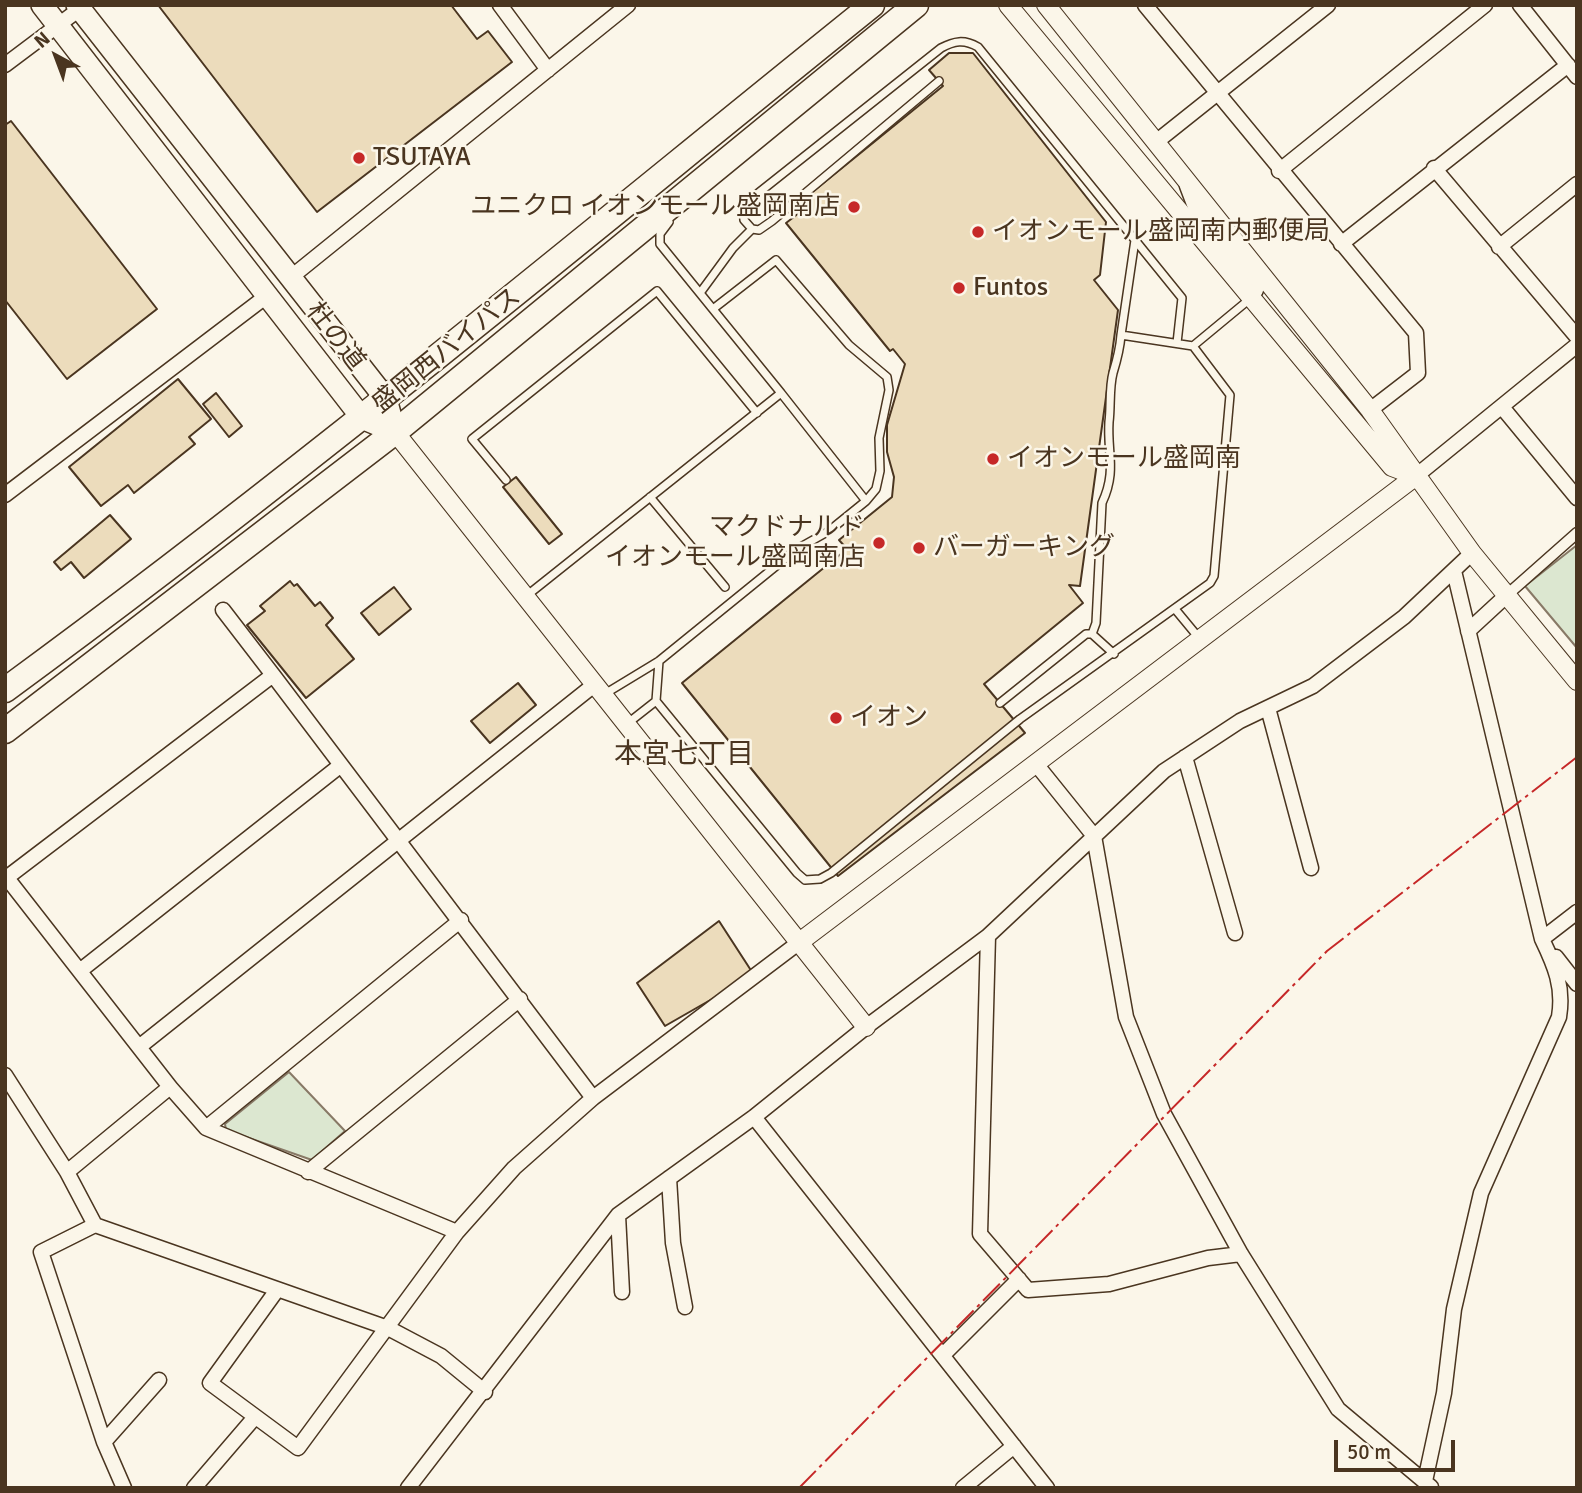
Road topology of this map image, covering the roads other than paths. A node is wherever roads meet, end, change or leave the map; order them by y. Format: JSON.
{"nodes":[{"id":1,"x":42,"y":5,"type":"edge"},
{"id":2,"x":500,"y":5,"type":"edge"},
{"id":3,"x":628,"y":5,"type":"edge"},
{"id":4,"x":872,"y":5,"type":"edge"},
{"id":5,"x":916,"y":5,"type":"edge"},
{"id":6,"x":1008,"y":5,"type":"edge"},
{"id":7,"x":1046,"y":5,"type":"edge"},
{"id":8,"x":1145,"y":5,"type":"edge"},
{"id":9,"x":1328,"y":5,"type":"edge"},
{"id":10,"x":1485,"y":5,"type":"edge"},
{"id":11,"x":1520,"y":5,"type":"edge"},
{"id":12,"x":80,"y":7,"type":"edge"},
{"id":13,"x":57,"y":25,"type":"junction"},
{"id":14,"x":5,"y":65,"type":"edge"},
{"id":15,"x":1567,"y":65,"type":"junction"},
{"id":16,"x":548,"y":70,"type":"junction"},
{"id":17,"x":1577,"y":77,"type":"edge"},
{"id":18,"x":939,"y":81,"type":"dead end"},
{"id":19,"x":1216,"y":94,"type":"junction"},
{"id":20,"x":761,"y":132,"type":"junction"},
{"id":21,"x":1156,"y":142,"type":"junction"},
{"id":22,"x":1434,"y":168,"type":"junction"},
{"id":23,"x":1279,"y":171,"type":"junction"},
{"id":24,"x":1184,"y":178,"type":"junction"},
{"id":25,"x":1577,"y":184,"type":"edge"},
{"id":26,"x":705,"y":191,"type":"dead end"},
{"id":27,"x":674,"y":217,"type":"dead end"},
{"id":28,"x":752,"y":229,"type":"junction"},
{"id":29,"x":1135,"y":240,"type":"junction"},
{"id":30,"x":1341,"y":244,"type":"junction"},
{"id":31,"x":1499,"y":247,"type":"junction"},
{"id":32,"x":290,"y":278,"type":"junction"},
{"id":33,"x":700,"y":293,"type":"junction"},
{"id":34,"x":268,"y":295,"type":"junction"},
{"id":35,"x":1251,"y":298,"type":"junction"},
{"id":36,"x":713,"y":309,"type":"junction"},
{"id":37,"x":1121,"y":335,"type":"junction"},
{"id":38,"x":1577,"y":337,"type":"edge"},
{"id":39,"x":1177,"y":343,"type":"junction"},
{"id":40,"x":1577,"y":345,"type":"edge"},
{"id":41,"x":1193,"y":346,"type":"junction"},
{"id":42,"x":781,"y":393,"type":"junction"},
{"id":43,"x":386,"y":399,"type":"junction"},
{"id":44,"x":1502,"y":407,"type":"junction"},
{"id":45,"x":1370,"y":410,"type":"junction"},
{"id":46,"x":757,"y":413,"type":"junction"},
{"id":47,"x":362,"y":418,"type":"junction"},
{"id":48,"x":395,"y":432,"type":"junction"},
{"id":49,"x":1416,"y":476,"type":"junction"},
{"id":50,"x":506,"y":480,"type":"dead end"},
{"id":51,"x":5,"y":495,"type":"edge"},
{"id":52,"x":650,"y":497,"type":"junction"},
{"id":53,"x":1577,"y":498,"type":"edge"},
{"id":54,"x":866,"y":501,"type":"junction"},
{"id":55,"x":1577,"y":533,"type":"edge"},
{"id":56,"x":1472,"y":554,"type":"junction"},
{"id":57,"x":1454,"y":571,"type":"junction"},
{"id":58,"x":725,"y":587,"type":"dead end"},
{"id":59,"x":1507,"y":595,"type":"junction"},
{"id":60,"x":525,"y":597,"type":"junction"},
{"id":61,"x":1175,"y":609,"type":"junction"},
{"id":62,"x":223,"y":610,"type":"dead end"},
{"id":63,"x":1468,"y":631,"type":"junction"},
{"id":64,"x":1092,"y":634,"type":"junction"},
{"id":65,"x":1200,"y":639,"type":"junction"},
{"id":66,"x":1114,"y":654,"type":"junction"},
{"id":67,"x":659,"y":661,"type":"junction"},
{"id":68,"x":273,"y":675,"type":"junction"},
{"id":69,"x":1577,"y":681,"type":"edge"},
{"id":70,"x":5,"y":690,"type":"edge"},
{"id":71,"x":598,"y":691,"type":"junction"},
{"id":72,"x":656,"y":701,"type":"junction"},
{"id":73,"x":1000,"y":703,"type":"dead end"},
{"id":74,"x":1268,"y":708,"type":"junction"},
{"id":75,"x":625,"y":726,"type":"junction"},
{"id":76,"x":5,"y":731,"type":"edge"},
{"id":77,"x":1185,"y":757,"type":"junction"},
{"id":78,"x":1036,"y":764,"type":"junction"},
{"id":79,"x":341,"y":765,"type":"junction"},
{"id":80,"x":1094,"y":836,"type":"junction"},
{"id":81,"x":398,"y":839,"type":"junction"},
{"id":82,"x":1311,"y":868,"type":"dead end"},
{"id":83,"x":6,"y":878,"type":"edge"},
{"id":84,"x":1577,"y":912,"type":"edge"},
{"id":85,"x":461,"y":920,"type":"junction"},
{"id":86,"x":1235,"y":933,"type":"dead end"},
{"id":87,"x":988,"y":936,"type":"junction"},
{"id":88,"x":1542,"y":939,"type":"junction"},
{"id":89,"x":797,"y":944,"type":"junction"},
{"id":90,"x":81,"y":970,"type":"junction"},
{"id":91,"x":1577,"y":984,"type":"edge"},
{"id":92,"x":520,"y":999,"type":"junction"},
{"id":93,"x":866,"y":1027,"type":"junction"},
{"id":94,"x":139,"y":1047,"type":"junction"},
{"id":95,"x":5,"y":1075,"type":"edge"},
{"id":96,"x":170,"y":1087,"type":"junction"},
{"id":97,"x":593,"y":1098,"type":"junction"},
{"id":98,"x":754,"y":1117,"type":"junction"},
{"id":99,"x":206,"y":1128,"type":"junction"},
{"id":100,"x":67,"y":1172,"type":"junction"},
{"id":101,"x":308,"y":1172,"type":"junction"},
{"id":102,"x":669,"y":1178,"type":"junction"},
{"id":103,"x":618,"y":1215,"type":"junction"},
{"id":104,"x":95,"y":1225,"type":"junction"},
{"id":105,"x":457,"y":1231,"type":"junction"},
{"id":106,"x":1241,"y":1254,"type":"junction"},
{"id":107,"x":1020,"y":1279,"type":"junction"},
{"id":108,"x":277,"y":1290,"type":"junction"},
{"id":109,"x":622,"y":1292,"type":"dead end"},
{"id":110,"x":685,"y":1307,"type":"dead end"},
{"id":111,"x":388,"y":1328,"type":"junction"},
{"id":112,"x":943,"y":1354,"type":"junction"},
{"id":113,"x":159,"y":1380,"type":"dead end"},
{"id":114,"x":485,"y":1392,"type":"junction"},
{"id":115,"x":255,"y":1417,"type":"junction"},
{"id":116,"x":104,"y":1442,"type":"junction"},
{"id":117,"x":1014,"y":1446,"type":"junction"},
{"id":118,"x":1429,"y":1485,"type":"edge"},
{"id":119,"x":124,"y":1488,"type":"edge"},
{"id":120,"x":194,"y":1488,"type":"edge"},
{"id":121,"x":408,"y":1488,"type":"edge"},
{"id":122,"x":963,"y":1488,"type":"edge"},
{"id":123,"x":1047,"y":1488,"type":"edge"}],
"edges":[{"from":1,"to":13,"type":"main road","name":"杜の道"},
{"from":2,"to":16,"type":"street"},
{"from":3,"to":16,"type":"street"},
{"from":4,"to":43,"type":"highway","name":"盛岡西バイパス"},
{"from":5,"to":20,"type":"highway","name":"盛岡西バイパス"},
{"from":6,"to":35,"type":"street"},
{"from":7,"to":21,"type":"street"},
{"from":8,"to":19,"type":"street"},
{"from":9,"to":19,"type":"street"},
{"from":10,"to":23,"type":"street"},
{"from":11,"to":15,"type":"street"},
{"from":12,"to":13,"type":"street"},
{"from":12,"to":32,"type":"main road","name":"杜の道"},
{"from":13,"to":14,"type":"street"},
{"from":13,"to":34,"type":"main road","name":"杜の道"},
{"from":15,"to":17,"type":"street"},
{"from":15,"to":22,"type":"street"},
{"from":16,"to":32,"type":"street"},
{"from":18,"to":28,"type":"lane"},
{"from":19,"to":21,"type":"street"},
{"from":19,"to":23,"type":"street"},
{"from":20,"to":26,"type":"lane"},
{"from":20,"to":48,"type":"highway","name":"盛岡西バイパス"},
{"from":21,"to":24,"type":"street"},
{"from":22,"to":30,"type":"street"},
{"from":22,"to":31,"type":"street"},
{"from":23,"to":30,"type":"street"},
{"from":24,"to":35,"type":"street"},
{"from":24,"to":45,"type":"street"},
{"from":25,"to":31,"type":"street"},
{"from":27,"to":33,"type":"lane"},
{"from":28,"to":29,"type":"lane"},
{"from":28,"to":33,"type":"lane"},
{"from":29,"to":37,"type":"lane"},
{"from":29,"to":39,"type":"lane"},
{"from":30,"to":45,"type":"street"},
{"from":31,"to":38,"type":"street"},
{"from":32,"to":43,"type":"main road","name":"杜の道"},
{"from":33,"to":36,"type":"lane"},
{"from":34,"to":47,"type":"main road","name":"杜の道"},
{"from":34,"to":51,"type":"street"},
{"from":35,"to":41,"type":"lane"},
{"from":35,"to":49,"type":"street"},
{"from":36,"to":42,"type":"lane"},
{"from":36,"to":54,"type":"lane"},
{"from":37,"to":39,"type":"lane"},
{"from":37,"to":64,"type":"lane"},
{"from":39,"to":41,"type":"lane"},
{"from":40,"to":44,"type":"street"},
{"from":41,"to":61,"type":"lane"},
{"from":42,"to":46,"type":"lane"},
{"from":42,"to":54,"type":"lane"},
{"from":43,"to":47,"type":"highway","name":"盛岡西バイパス"},
{"from":43,"to":48,"type":"main road","name":"杜の道"},
{"from":44,"to":49,"type":"street"},
{"from":44,"to":53,"type":"street"},
{"from":45,"to":49,"type":"street"},
{"from":46,"to":50,"type":"lane"},
{"from":46,"to":52,"type":"lane"},
{"from":47,"to":48,"type":"main road","name":"杜の道"},
{"from":47,"to":70,"type":"highway","name":"盛岡西バイパス"},
{"from":48,"to":60,"type":"street"},
{"from":48,"to":76,"type":"highway","name":"盛岡西バイパス"},
{"from":49,"to":56,"type":"street"},
{"from":49,"to":65,"type":"street"},
{"from":52,"to":58,"type":"lane"},
{"from":52,"to":60,"type":"lane"},
{"from":54,"to":67,"type":"lane"},
{"from":55,"to":59,"type":"street"},
{"from":56,"to":57,"type":"street"},
{"from":56,"to":59,"type":"street"},
{"from":57,"to":63,"type":"street"},
{"from":57,"to":74,"type":"street"},
{"from":59,"to":63,"type":"street"},
{"from":59,"to":69,"type":"street"},
{"from":60,"to":71,"type":"street"},
{"from":61,"to":65,"type":"lane"},
{"from":61,"to":66,"type":"lane"},
{"from":62,"to":68,"type":"street"},
{"from":63,"to":88,"type":"street"},
{"from":64,"to":66,"type":"lane"},
{"from":64,"to":73,"type":"lane"},
{"from":65,"to":78,"type":"street"},
{"from":66,"to":72,"type":"lane"},
{"from":67,"to":71,"type":"lane"},
{"from":67,"to":72,"type":"lane"},
{"from":68,"to":79,"type":"street"},
{"from":68,"to":83,"type":"street"},
{"from":71,"to":75,"type":"street"},
{"from":71,"to":81,"type":"street"},
{"from":72,"to":75,"type":"lane"},
{"from":74,"to":77,"type":"street"},
{"from":74,"to":82,"type":"street"},
{"from":75,"to":89,"type":"street"},
{"from":77,"to":80,"type":"street"},
{"from":77,"to":86,"type":"street"},
{"from":78,"to":80,"type":"street"},
{"from":78,"to":89,"type":"street"},
{"from":79,"to":81,"type":"street"},
{"from":79,"to":90,"type":"street"},
{"from":80,"to":87,"type":"street"},
{"from":80,"to":106,"type":"street"},
{"from":81,"to":85,"type":"street"},
{"from":81,"to":94,"type":"street"},
{"from":83,"to":90,"type":"street"},
{"from":84,"to":88,"type":"street"},
{"from":85,"to":92,"type":"street"},
{"from":85,"to":99,"type":"street"},
{"from":87,"to":93,"type":"street"},
{"from":87,"to":107,"type":"street"},
{"from":88,"to":91,"type":"street"},
{"from":88,"to":118,"type":"street"},
{"from":89,"to":93,"type":"street"},
{"from":89,"to":97,"type":"street"},
{"from":90,"to":94,"type":"street"},
{"from":92,"to":97,"type":"street"},
{"from":92,"to":101,"type":"street"},
{"from":93,"to":98,"type":"street"},
{"from":94,"to":96,"type":"street"},
{"from":95,"to":100,"type":"street"},
{"from":96,"to":99,"type":"street"},
{"from":96,"to":100,"type":"street"},
{"from":97,"to":105,"type":"street"},
{"from":98,"to":102,"type":"street"},
{"from":98,"to":112,"type":"street"},
{"from":99,"to":101,"type":"street"},
{"from":100,"to":104,"type":"street"},
{"from":101,"to":105,"type":"street"},
{"from":102,"to":103,"type":"street"},
{"from":102,"to":110,"type":"street"},
{"from":103,"to":109,"type":"street"},
{"from":103,"to":114,"type":"street"},
{"from":104,"to":108,"type":"street"},
{"from":104,"to":116,"type":"street"},
{"from":105,"to":111,"type":"street"},
{"from":106,"to":107,"type":"street"},
{"from":106,"to":118,"type":"street"},
{"from":107,"to":112,"type":"street"},
{"from":108,"to":111,"type":"street"},
{"from":108,"to":115,"type":"street"},
{"from":111,"to":114,"type":"street"},
{"from":111,"to":115,"type":"street"},
{"from":112,"to":117,"type":"street"},
{"from":113,"to":116,"type":"street"},
{"from":114,"to":121,"type":"street"},
{"from":115,"to":120,"type":"street"},
{"from":116,"to":119,"type":"street"},
{"from":117,"to":122,"type":"street"},
{"from":117,"to":123,"type":"street"}]}
